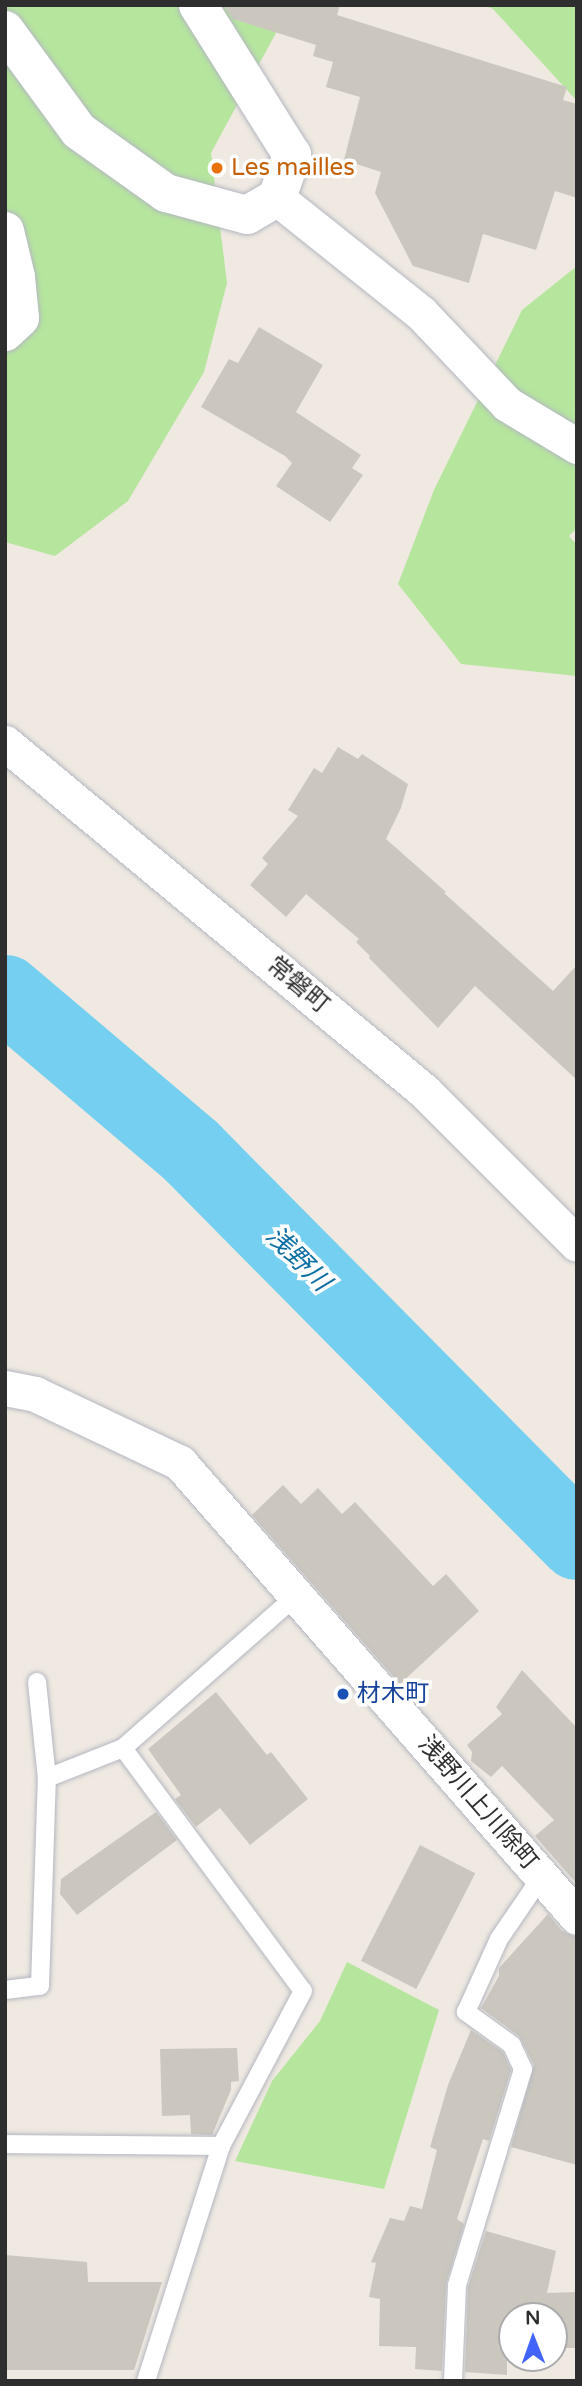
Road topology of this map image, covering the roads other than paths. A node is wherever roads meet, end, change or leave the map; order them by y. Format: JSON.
{"nodes":[{"id":1,"x":198,"y":5,"type":"edge"},
{"id":2,"x":5,"y":30,"type":"edge"},
{"id":3,"x":277,"y":198,"type":"junction"},
{"id":4,"x":5,"y":232,"type":"edge"},
{"id":5,"x":5,"y":332,"type":"edge"},
{"id":6,"x":577,"y":446,"type":"edge"},
{"id":7,"x":5,"y":743,"type":"edge"},
{"id":8,"x":577,"y":1244,"type":"edge"},
{"id":9,"x":5,"y":1388,"type":"edge"},
{"id":10,"x":298,"y":1594,"type":"junction"},
{"id":11,"x":37,"y":1682,"type":"dead end"},
{"id":12,"x":123,"y":1748,"type":"junction"},
{"id":13,"x":47,"y":1778,"type":"junction"},
{"id":14,"x":541,"y":1876,"type":"junction"},
{"id":15,"x":577,"y":1917,"type":"edge"},
{"id":16,"x":5,"y":1990,"type":"edge"},
{"id":17,"x":5,"y":2144,"type":"edge"},
{"id":18,"x":221,"y":2146,"type":"junction"},
{"id":19,"x":146,"y":2381,"type":"edge"},
{"id":20,"x":453,"y":2381,"type":"edge"}],
"edges":[{"from":1,"to":3,"type":"street"},
{"from":2,"to":3,"type":"street"},
{"from":3,"to":6,"type":"street"},
{"from":4,"to":5,"type":"street"},
{"from":7,"to":8,"type":"street","name":"常磐町"},
{"from":9,"to":10,"type":"street","name":"浅野川上川除町"},
{"from":10,"to":12,"type":"lane"},
{"from":10,"to":14,"type":"street","name":"浅野川上川除町"},
{"from":11,"to":13,"type":"lane"},
{"from":12,"to":13,"type":"lane"},
{"from":12,"to":18,"type":"lane"},
{"from":13,"to":16,"type":"lane"},
{"from":14,"to":15,"type":"street","name":"浅野川上川除町"},
{"from":14,"to":20,"type":"lane"},
{"from":17,"to":18,"type":"lane"},
{"from":18,"to":19,"type":"lane"}]}
